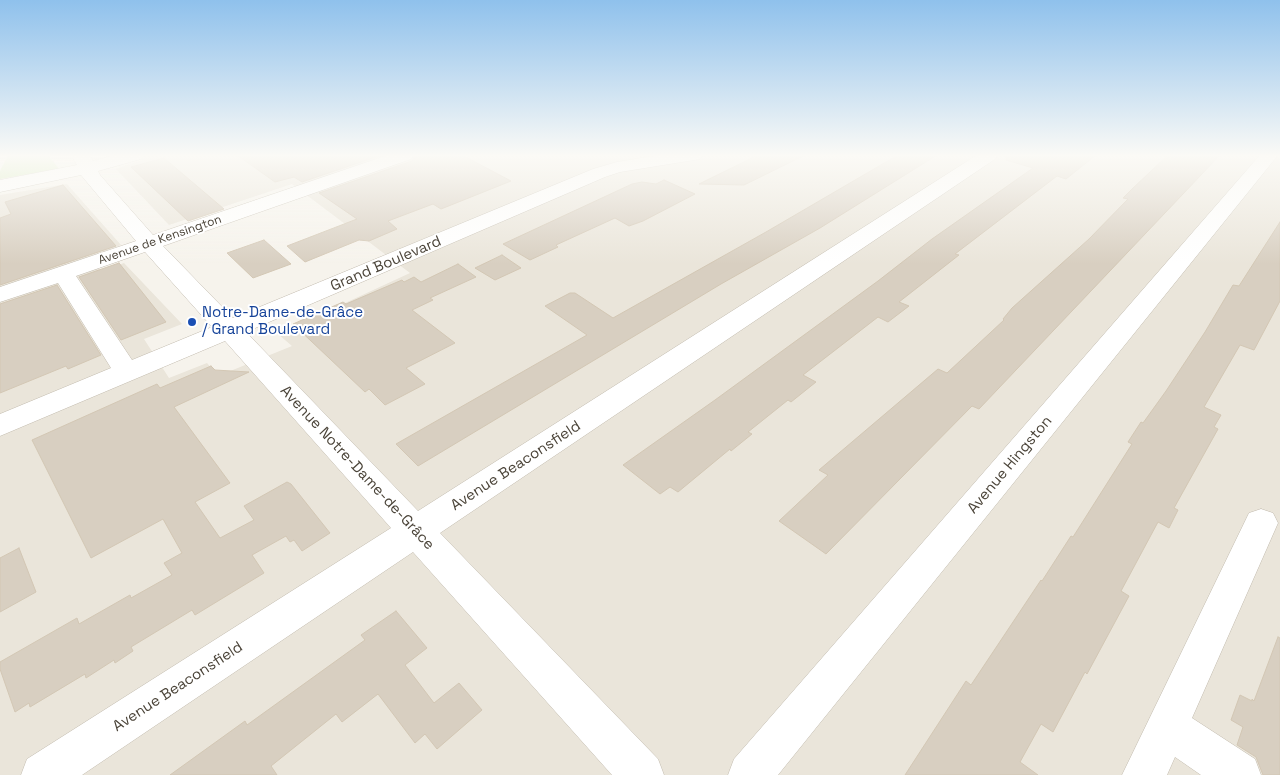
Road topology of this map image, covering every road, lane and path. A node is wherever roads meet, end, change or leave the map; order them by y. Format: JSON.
{"nodes":[{"id":1,"x":103,"y":191,"type":"edge"},
{"id":2,"x":300,"y":191,"type":"edge"},
{"id":3,"x":559,"y":191,"type":"edge"},
{"id":4,"x":933,"y":191,"type":"edge"},
{"id":5,"x":1239,"y":191,"type":"edge"},
{"id":6,"x":149,"y":243,"type":"junction"},
{"id":7,"x":63,"y":273,"type":"junction"},
{"id":8,"x":0,"y":295,"type":"edge"},
{"id":9,"x":229,"y":330,"type":"junction"},
{"id":10,"x":127,"y":372,"type":"junction"},
{"id":11,"x":0,"y":426,"type":"edge"},
{"id":12,"x":1261,"y":523,"type":"dead end"},
{"id":13,"x":415,"y":532,"type":"junction"},
{"id":14,"x":1166,"y":726,"type":"junction"},
{"id":15,"x":44,"y":775,"type":"edge"},
{"id":16,"x":642,"y":775,"type":"edge"},
{"id":17,"x":750,"y":775,"type":"edge"},
{"id":18,"x":1144,"y":775,"type":"edge"},
{"id":19,"x":1239,"y":775,"type":"edge"}],
"edges":[{"from":1,"to":6,"type":"street","name":"Avenue Notre-Dame-de-Grâce"},
{"from":2,"to":6,"type":"street","name":"Avenue de Kensington"},
{"from":3,"to":9,"type":"street","name":"Grand Boulevard"},
{"from":4,"to":13,"type":"street","name":"Avenue Beaconsfield"},
{"from":5,"to":17,"type":"street","name":"Avenue Hingston"},
{"from":6,"to":7,"type":"street","name":"Avenue de Kensington"},
{"from":6,"to":9,"type":"street","name":"Avenue Notre-Dame-de-Grâce"},
{"from":7,"to":8,"type":"street","name":"Avenue de Kensington"},
{"from":7,"to":10,"type":"street"},
{"from":9,"to":10,"type":"street","name":"Grand Boulevard"},
{"from":9,"to":13,"type":"street","name":"Avenue Notre-Dame-de-Grâce"},
{"from":10,"to":11,"type":"street","name":"Grand Boulevard"},
{"from":12,"to":14,"type":"street"},
{"from":13,"to":15,"type":"street","name":"Avenue Beaconsfield"},
{"from":13,"to":16,"type":"street","name":"Avenue Notre-Dame-de-Grâce"},
{"from":14,"to":18,"type":"street"},
{"from":14,"to":19,"type":"street"}]}
